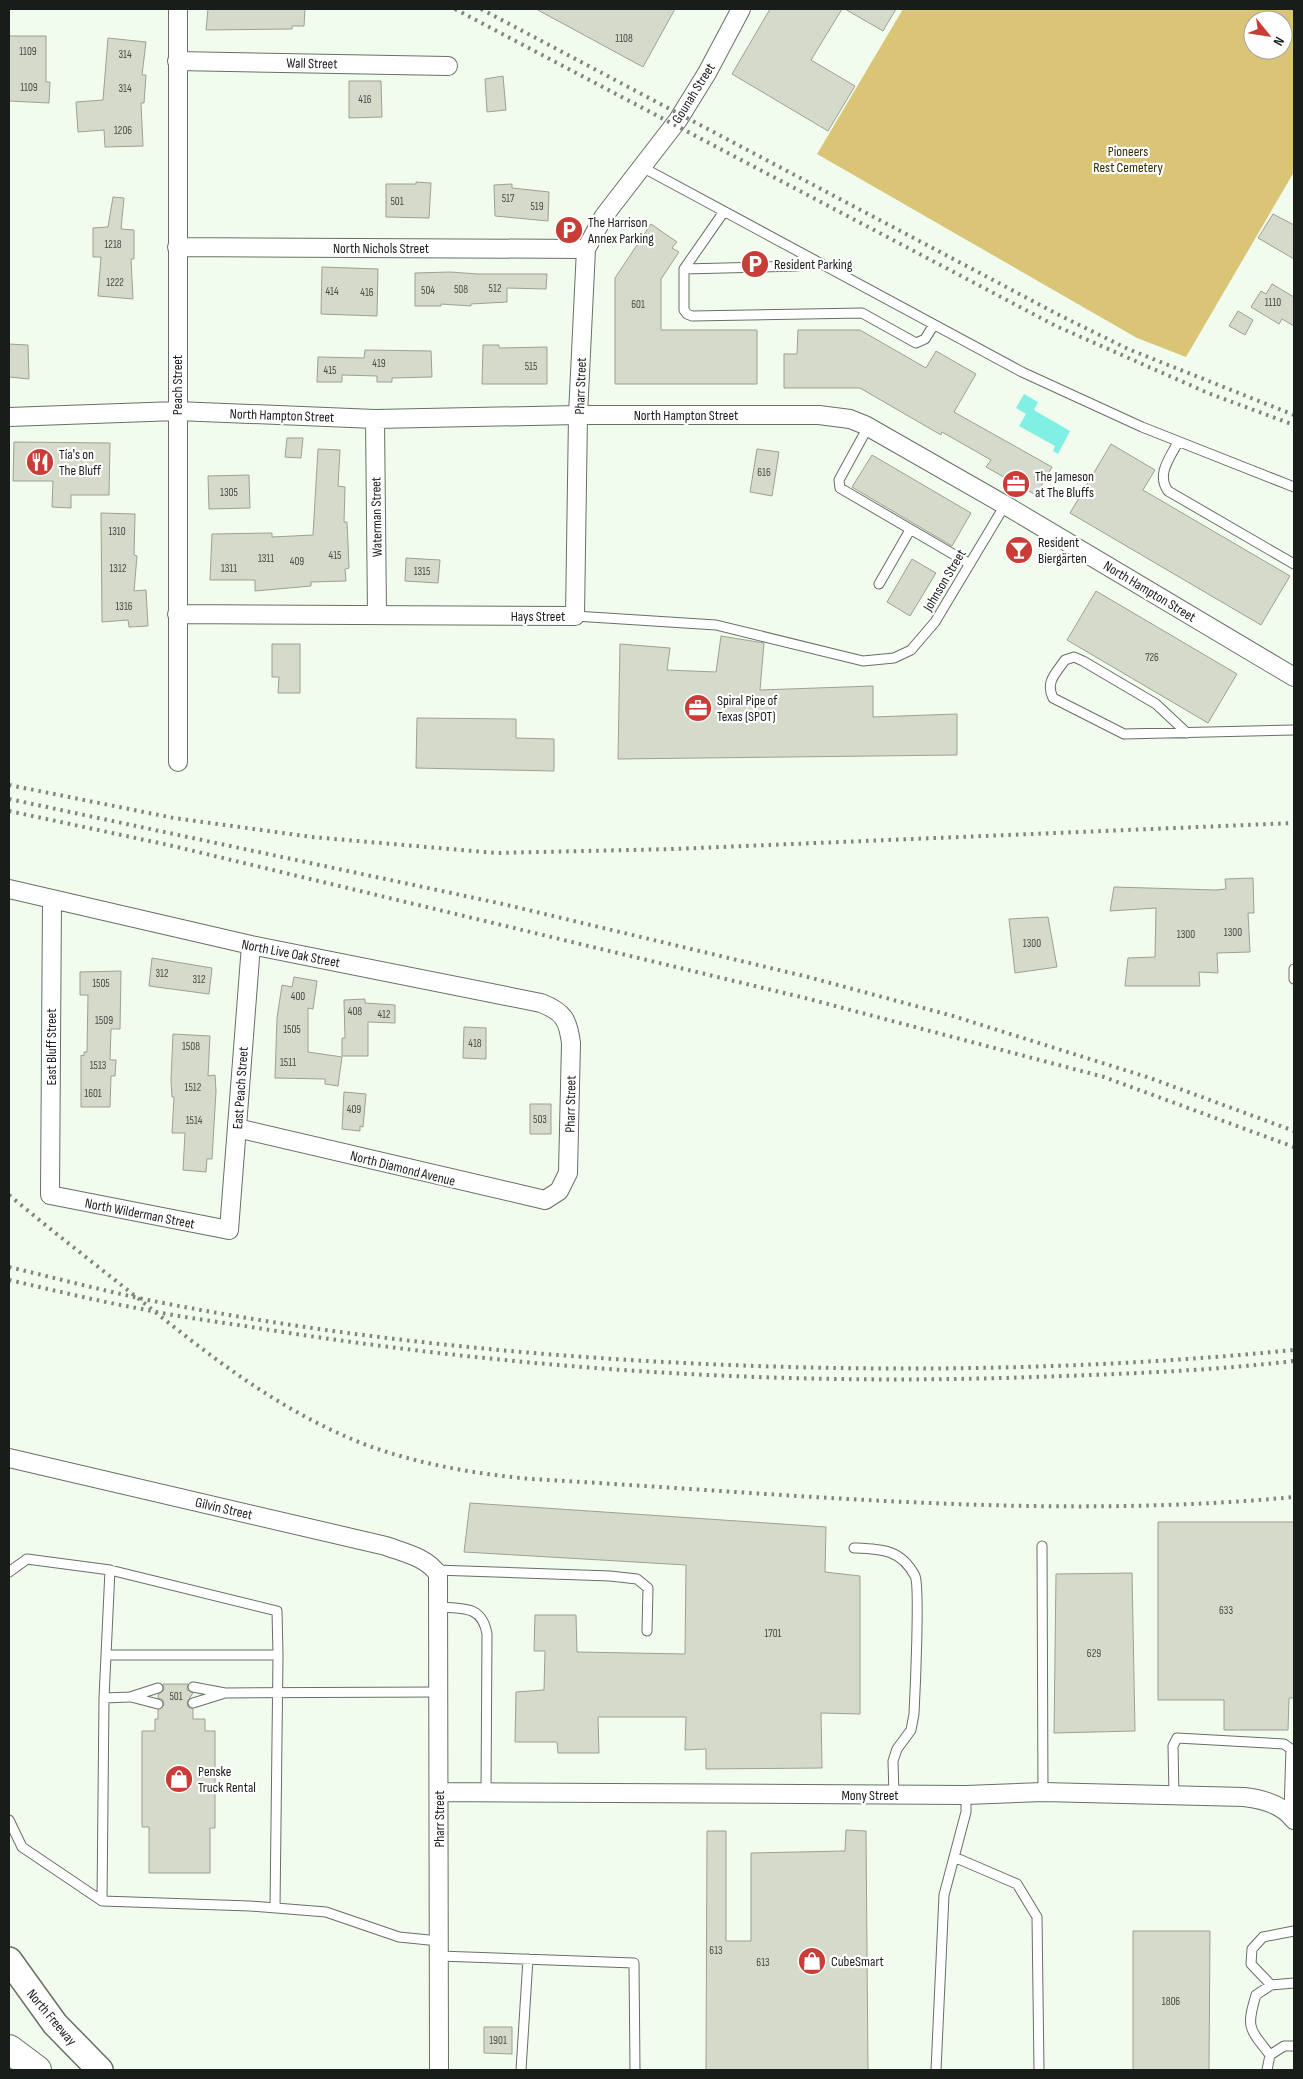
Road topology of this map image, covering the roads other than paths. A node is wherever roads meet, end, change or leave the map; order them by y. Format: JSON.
{"nodes":[{"id":1,"x":178,"y":9,"type":"edge"},
{"id":2,"x":741,"y":9,"type":"edge"},
{"id":3,"x":177,"y":60,"type":"junction"},
{"id":4,"x":448,"y":66,"type":"dead end"},
{"id":5,"x":638,"y":169,"type":"junction"},
{"id":6,"x":723,"y":213,"type":"junction"},
{"id":7,"x":177,"y":247,"type":"junction"},
{"id":8,"x":586,"y":249,"type":"junction"},
{"id":9,"x":804,"y":256,"type":"junction"},
{"id":10,"x":684,"y":269,"type":"junction"},
{"id":11,"x":933,"y":326,"type":"junction"},
{"id":12,"x":177,"y":411,"type":"junction"},
{"id":13,"x":578,"y":415,"type":"junction"},
{"id":14,"x":9,"y":417,"type":"edge"},
{"id":15,"x":375,"y":419,"type":"junction"},
{"id":16,"x":868,"y":428,"type":"junction"},
{"id":17,"x":1178,"y":442,"type":"junction"},
{"id":18,"x":1294,"y":488,"type":"edge"},
{"id":19,"x":1005,"y":505,"type":"junction"},
{"id":20,"x":910,"y":530,"type":"junction"},
{"id":21,"x":970,"y":564,"type":"junction"},
{"id":22,"x":1294,"y":564,"type":"edge"},
{"id":23,"x":879,"y":584,"type":"dead end"},
{"id":24,"x":177,"y":614,"type":"junction"},
{"id":25,"x":377,"y":615,"type":"junction"},
{"id":26,"x":575,"y":616,"type":"junction"},
{"id":27,"x":894,"y":658,"type":"joint"},
{"id":28,"x":1294,"y":677,"type":"edge"},
{"id":29,"x":1294,"y":730,"type":"edge"},
{"id":30,"x":1187,"y":733,"type":"junction"},
{"id":31,"x":178,"y":762,"type":"dead end"},
{"id":32,"x":9,"y":889,"type":"edge"},
{"id":33,"x":52,"y":899,"type":"junction"},
{"id":34,"x":251,"y":945,"type":"junction"},
{"id":35,"x":1294,"y":968,"type":"edge"},
{"id":36,"x":1294,"y":979,"type":"edge"},
{"id":37,"x":569,"y":1023,"type":"joint"},
{"id":38,"x":237,"y":1128,"type":"junction"},
{"id":39,"x":563,"y":1183,"type":"joint"},
{"id":40,"x":50,"y":1195,"type":"joint"},
{"id":41,"x":230,"y":1230,"type":"joint"},
{"id":42,"x":9,"y":1458,"type":"edge"},
{"id":43,"x":1042,"y":1546,"type":"dead end"},
{"id":44,"x":854,"y":1548,"type":"dead end"},
{"id":45,"x":110,"y":1570,"type":"junction"},
{"id":46,"x":435,"y":1570,"type":"junction"},
{"id":47,"x":9,"y":1572,"type":"edge"},
{"id":48,"x":438,"y":1607,"type":"junction"},
{"id":49,"x":647,"y":1632,"type":"dead end"},
{"id":50,"x":106,"y":1655,"type":"junction"},
{"id":51,"x":278,"y":1656,"type":"junction"},
{"id":52,"x":193,"y":1687,"type":"dead end"},
{"id":53,"x":158,"y":1688,"type":"dead end"},
{"id":54,"x":278,"y":1692,"type":"junction"},
{"id":55,"x":439,"y":1692,"type":"junction"},
{"id":56,"x":225,"y":1693,"type":"junction"},
{"id":57,"x":130,"y":1697,"type":"junction"},
{"id":58,"x":104,"y":1698,"type":"junction"},
{"id":59,"x":193,"y":1703,"type":"dead end"},
{"id":60,"x":158,"y":1704,"type":"dead end"},
{"id":61,"x":439,"y":1792,"type":"junction"},
{"id":62,"x":1043,"y":1792,"type":"junction"},
{"id":63,"x":486,"y":1793,"type":"junction"},
{"id":64,"x":894,"y":1795,"type":"junction"},
{"id":65,"x":966,"y":1795,"type":"junction"},
{"id":66,"x":1174,"y":1796,"type":"junction"},
{"id":67,"x":1292,"y":1813,"type":"edge"},
{"id":68,"x":9,"y":1820,"type":"edge"},
{"id":69,"x":954,"y":1857,"type":"junction"},
{"id":70,"x":102,"y":1902,"type":"junction"},
{"id":71,"x":275,"y":1908,"type":"junction"},
{"id":72,"x":1294,"y":1931,"type":"edge"},
{"id":73,"x":439,"y":1948,"type":"junction"},
{"id":74,"x":528,"y":1959,"type":"junction"},
{"id":75,"x":9,"y":1960,"type":"edge"},
{"id":76,"x":1294,"y":1984,"type":"edge"},
{"id":77,"x":1271,"y":1985,"type":"junction"},
{"id":78,"x":1294,"y":2046,"type":"edge"},
{"id":79,"x":9,"y":2048,"type":"edge"},
{"id":80,"x":1270,"y":2055,"type":"junction"},
{"id":81,"x":9,"y":2061,"type":"edge"},
{"id":82,"x":16,"y":2070,"type":"edge"},
{"id":83,"x":37,"y":2070,"type":"edge"},
{"id":84,"x":100,"y":2070,"type":"edge"},
{"id":85,"x":439,"y":2070,"type":"edge"},
{"id":86,"x":522,"y":2070,"type":"edge"},
{"id":87,"x":635,"y":2070,"type":"edge"},
{"id":88,"x":936,"y":2070,"type":"edge"},
{"id":89,"x":1039,"y":2070,"type":"edge"},
{"id":90,"x":1267,"y":2070,"type":"edge"}],
"edges":[{"from":1,"to":3,"type":"street","name":"Peach Street"},
{"from":2,"to":5,"type":"street","name":"Gounah Street"},
{"from":3,"to":4,"type":"street","name":"Wall Street"},
{"from":3,"to":7,"type":"street","name":"Peach Street"},
{"from":5,"to":6,"type":"lane"},
{"from":5,"to":8,"type":"street","name":"Pharr Street"},
{"from":6,"to":9,"type":"lane"},
{"from":6,"to":10,"type":"lane"},
{"from":7,"to":8,"type":"street","name":"North Nichols Street"},
{"from":7,"to":12,"type":"street","name":"Peach Street"},
{"from":8,"to":13,"type":"street","name":"Pharr Street"},
{"from":9,"to":10,"type":"lane"},
{"from":9,"to":11,"type":"lane"},
{"from":10,"to":11,"type":"lane"},
{"from":11,"to":17,"type":"lane"},
{"from":12,"to":14,"type":"street","name":"North Hampton Street"},
{"from":12,"to":15,"type":"street","name":"North Hampton Street"},
{"from":12,"to":24,"type":"street","name":"Peach Street"},
{"from":13,"to":15,"type":"street","name":"North Hampton Street"},
{"from":13,"to":16,"type":"street","name":"North Hampton Street"},
{"from":13,"to":26,"type":"street","name":"Pharr Street"},
{"from":15,"to":25,"type":"street","name":"Waterman Street"},
{"from":16,"to":19,"type":"street","name":"North Hampton Street"},
{"from":16,"to":20,"type":"lane"},
{"from":17,"to":18,"type":"lane"},
{"from":17,"to":22,"type":"lane"},
{"from":19,"to":21,"type":"lane","name":"Johnson Street"},
{"from":19,"to":28,"type":"street","name":"North Hampton Street"},
{"from":20,"to":21,"type":"lane"},
{"from":20,"to":23,"type":"lane"},
{"from":21,"to":27,"type":"lane","name":"Johnson Street"},
{"from":24,"to":25,"type":"street","name":"Hays Street"},
{"from":24,"to":31,"type":"street","name":"Peach Street"},
{"from":25,"to":26,"type":"street","name":"Hays Street"},
{"from":26,"to":27,"type":"lane","name":"Hays Street"},
{"from":29,"to":30,"type":"lane"},
{"from":30,"to":30,"type":"lane"},
{"from":32,"to":33,"type":"street","name":"North Live Oak Street"},
{"from":33,"to":34,"type":"street","name":"North Live Oak Street"},
{"from":33,"to":40,"type":"street","name":"East Bluff Street"},
{"from":34,"to":37,"type":"street","name":"North Live Oak Street"},
{"from":34,"to":38,"type":"street","name":"East Peach Street"},
{"from":35,"to":36,"type":"lane"},
{"from":37,"to":39,"type":"street","name":"Pharr Street"},
{"from":38,"to":39,"type":"street","name":"North Diamond Avenue"},
{"from":38,"to":41,"type":"street","name":"East Peach Street"},
{"from":40,"to":41,"type":"street","name":"North Wilderman Street"},
{"from":42,"to":46,"type":"street","name":"Gilvin Street"},
{"from":43,"to":62,"type":"lane"},
{"from":44,"to":64,"type":"lane"},
{"from":45,"to":47,"type":"lane"},
{"from":45,"to":50,"type":"lane"},
{"from":45,"to":51,"type":"lane"},
{"from":46,"to":48,"type":"street","name":"Pharr Street"},
{"from":46,"to":49,"type":"lane"},
{"from":48,"to":55,"type":"street","name":"Pharr Street"},
{"from":48,"to":63,"type":"lane"},
{"from":50,"to":51,"type":"lane"},
{"from":50,"to":58,"type":"lane"},
{"from":51,"to":54,"type":"lane"},
{"from":52,"to":56,"type":"lane"},
{"from":53,"to":57,"type":"lane"},
{"from":54,"to":55,"type":"lane"},
{"from":54,"to":56,"type":"lane"},
{"from":54,"to":71,"type":"lane"},
{"from":55,"to":61,"type":"street","name":"Pharr Street"},
{"from":56,"to":59,"type":"lane"},
{"from":57,"to":58,"type":"lane"},
{"from":57,"to":60,"type":"lane"},
{"from":58,"to":70,"type":"lane"},
{"from":61,"to":63,"type":"street","name":"Mony Street"},
{"from":61,"to":73,"type":"street","name":"Pharr Street"},
{"from":62,"to":65,"type":"street","name":"Mony Street"},
{"from":62,"to":66,"type":"street","name":"Mony Street"},
{"from":63,"to":64,"type":"street","name":"Mony Street"},
{"from":64,"to":65,"type":"street","name":"Mony Street"},
{"from":65,"to":69,"type":"lane"},
{"from":66,"to":67,"type":"street","name":"Mony Street"},
{"from":66,"to":67,"type":"lane"},
{"from":68,"to":70,"type":"lane"},
{"from":69,"to":88,"type":"lane"},
{"from":69,"to":89,"type":"lane"},
{"from":70,"to":71,"type":"lane"},
{"from":71,"to":73,"type":"lane"},
{"from":72,"to":77,"type":"lane"},
{"from":73,"to":74,"type":"lane"},
{"from":73,"to":85,"type":"street","name":"Pharr Street"},
{"from":74,"to":86,"type":"lane"},
{"from":74,"to":87,"type":"lane"},
{"from":75,"to":84,"type":"main road","name":"North Freeway"},
{"from":76,"to":77,"type":"lane"},
{"from":77,"to":80,"type":"lane"},
{"from":78,"to":80,"type":"lane"},
{"from":79,"to":83,"type":"highway"},
{"from":80,"to":90,"type":"lane"},
{"from":81,"to":82,"type":"highway"}]}
